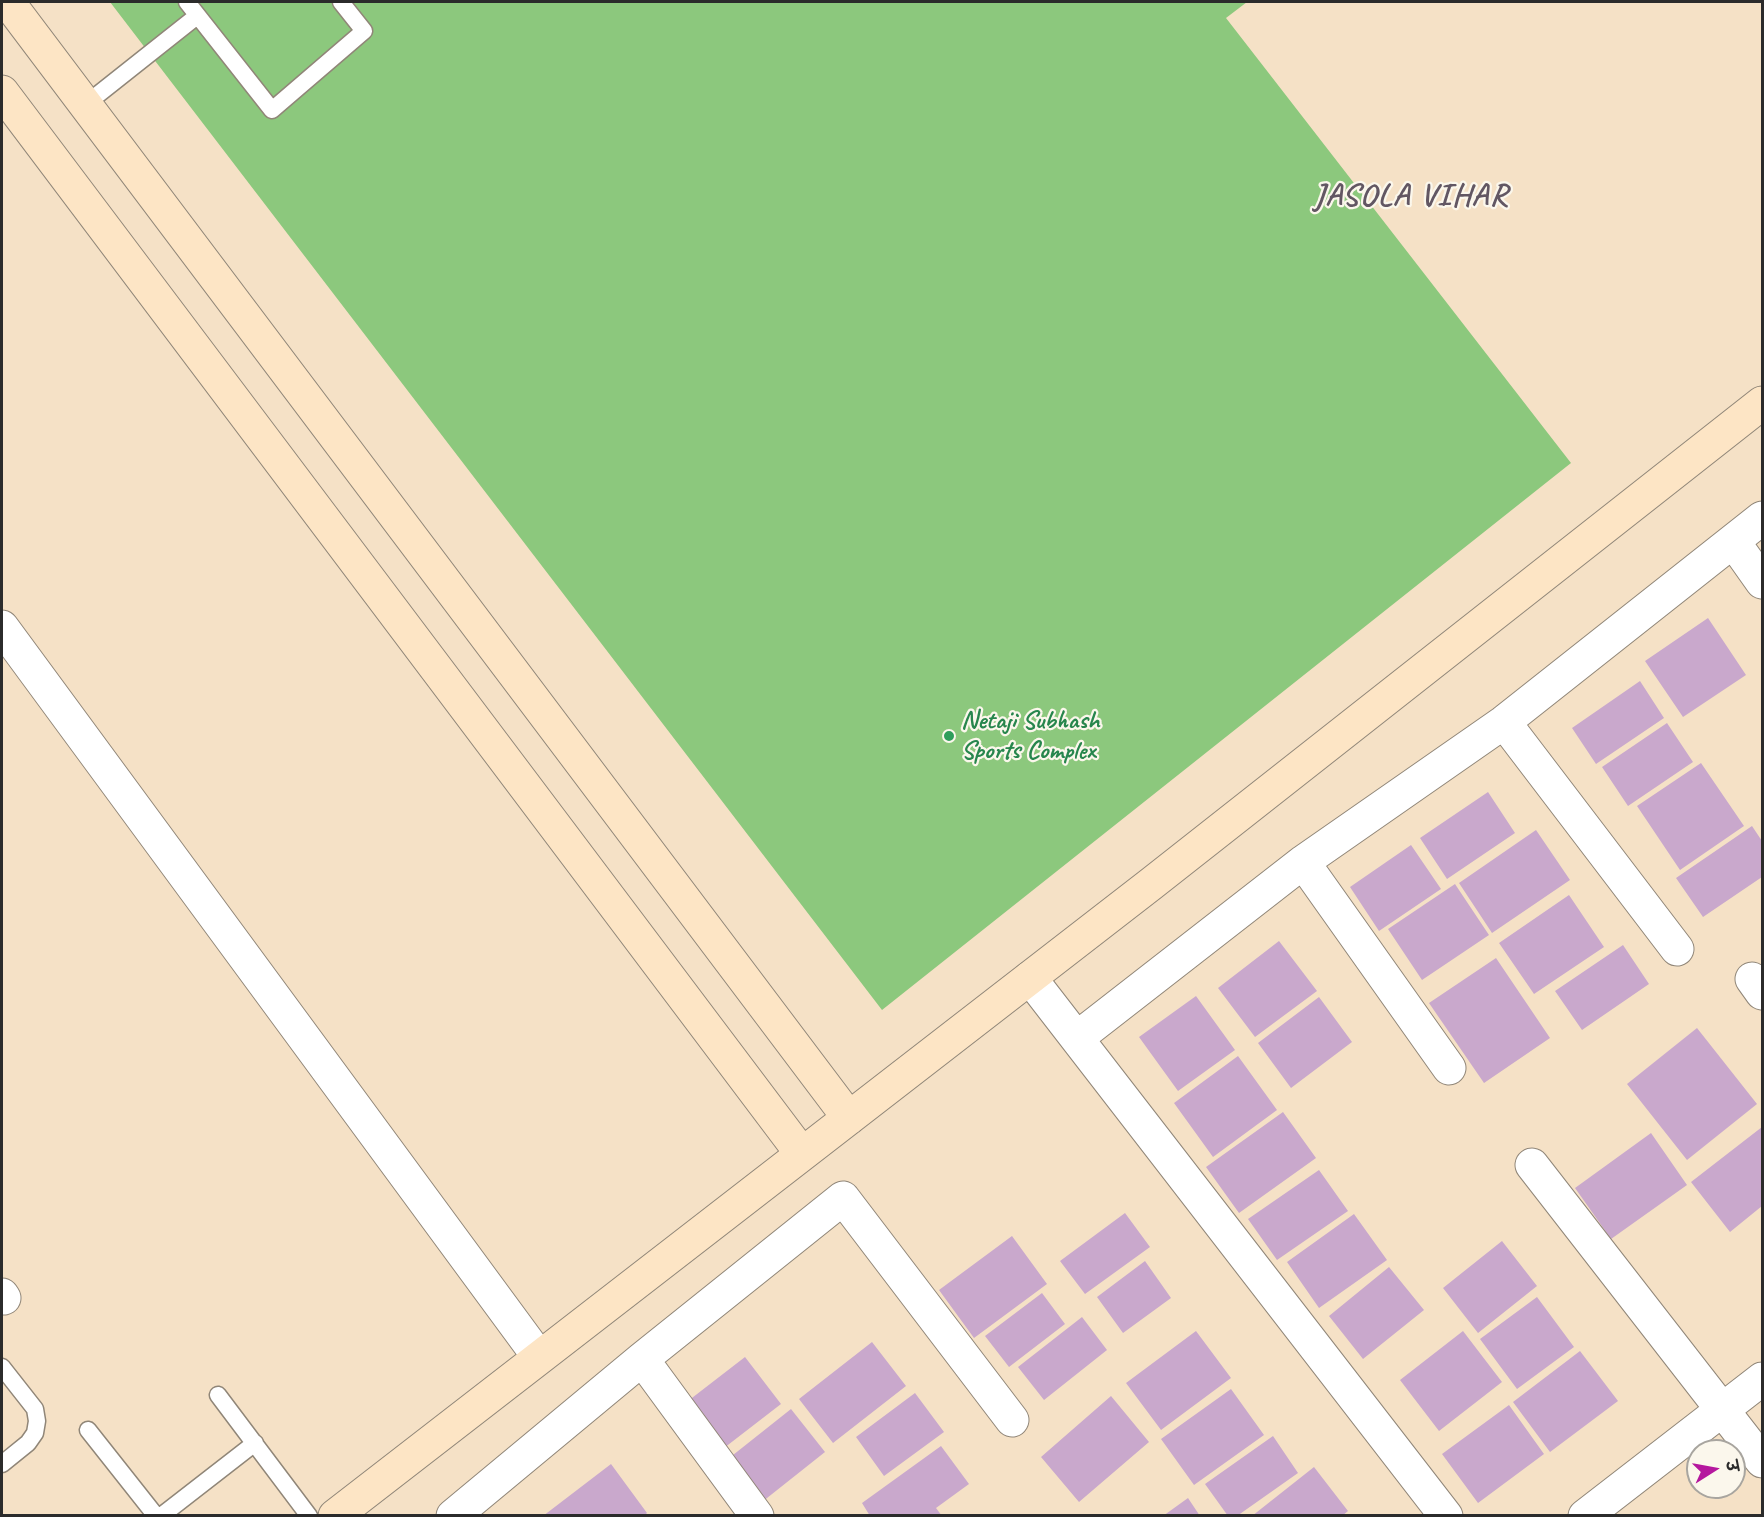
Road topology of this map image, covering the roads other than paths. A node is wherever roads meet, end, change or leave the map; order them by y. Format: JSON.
{"nodes":[{"id":1,"x":8,"y":2,"type":"edge"},
{"id":2,"x":187,"y":2,"type":"edge"},
{"id":3,"x":341,"y":2,"type":"edge"},
{"id":4,"x":197,"y":16,"type":"junction"},
{"id":5,"x":2,"y":92,"type":"edge"},
{"id":6,"x":86,"y":104,"type":"junction"},
{"id":7,"x":1762,"y":403,"type":"edge"},
{"id":8,"x":1762,"y":518,"type":"edge"},
{"id":9,"x":1733,"y":541,"type":"junction"},
{"id":10,"x":1762,"y":582,"type":"edge"},
{"id":11,"x":2,"y":627,"type":"edge"},
{"id":12,"x":1504,"y":722,"type":"junction"},
{"id":13,"x":1303,"y":862,"type":"junction"},
{"id":14,"x":1677,"y":949,"type":"dead end"},
{"id":15,"x":1030,"y":978,"type":"junction"},
{"id":16,"x":1077,"y":1038,"type":"junction"},
{"id":17,"x":1449,"y":1068,"type":"dead end"},
{"id":18,"x":849,"y":1118,"type":"junction"},
{"id":19,"x":802,"y":1154,"type":"junction"},
{"id":20,"x":1532,"y":1165,"type":"dead end"},
{"id":21,"x":539,"y":1358,"type":"junction"},
{"id":22,"x":642,"y":1359,"type":"junction"},
{"id":23,"x":2,"y":1366,"type":"edge"},
{"id":24,"x":1762,"y":1379,"type":"edge"},
{"id":25,"x":218,"y":1395,"type":"dead end"},
{"id":26,"x":1724,"y":1408,"type":"junction"},
{"id":27,"x":1012,"y":1420,"type":"dead end"},
{"id":28,"x":88,"y":1430,"type":"dead end"},
{"id":29,"x":255,"y":1443,"type":"junction"},
{"id":30,"x":1762,"y":1461,"type":"edge"},
{"id":31,"x":2,"y":1464,"type":"edge"},
{"id":32,"x":156,"y":1515,"type":"edge"},
{"id":33,"x":161,"y":1515,"type":"edge"},
{"id":34,"x":309,"y":1515,"type":"edge"},
{"id":35,"x":335,"y":1515,"type":"edge"},
{"id":36,"x":453,"y":1515,"type":"edge"},
{"id":37,"x":757,"y":1515,"type":"edge"},
{"id":38,"x":1446,"y":1515,"type":"edge"},
{"id":39,"x":1585,"y":1515,"type":"edge"}],
"edges":[{"from":1,"to":6,"type":"street"},
{"from":2,"to":4,"type":"lane"},
{"from":3,"to":4,"type":"lane"},
{"from":4,"to":6,"type":"lane"},
{"from":5,"to":19,"type":"street"},
{"from":6,"to":18,"type":"street"},
{"from":7,"to":15,"type":"street"},
{"from":8,"to":9,"type":"street"},
{"from":9,"to":10,"type":"street"},
{"from":9,"to":12,"type":"street"},
{"from":11,"to":21,"type":"street"},
{"from":12,"to":13,"type":"street"},
{"from":12,"to":14,"type":"street"},
{"from":13,"to":16,"type":"street"},
{"from":13,"to":17,"type":"street"},
{"from":15,"to":16,"type":"street"},
{"from":15,"to":18,"type":"street"},
{"from":16,"to":38,"type":"street"},
{"from":18,"to":19,"type":"street"},
{"from":19,"to":21,"type":"street"},
{"from":20,"to":26,"type":"street"},
{"from":21,"to":35,"type":"street"},
{"from":22,"to":27,"type":"street"},
{"from":22,"to":36,"type":"street"},
{"from":22,"to":37,"type":"street"},
{"from":23,"to":31,"type":"lane"},
{"from":24,"to":26,"type":"street"},
{"from":25,"to":29,"type":"lane"},
{"from":26,"to":30,"type":"street"},
{"from":26,"to":39,"type":"street"},
{"from":28,"to":32,"type":"lane"},
{"from":29,"to":33,"type":"lane"},
{"from":29,"to":34,"type":"lane"}]}
